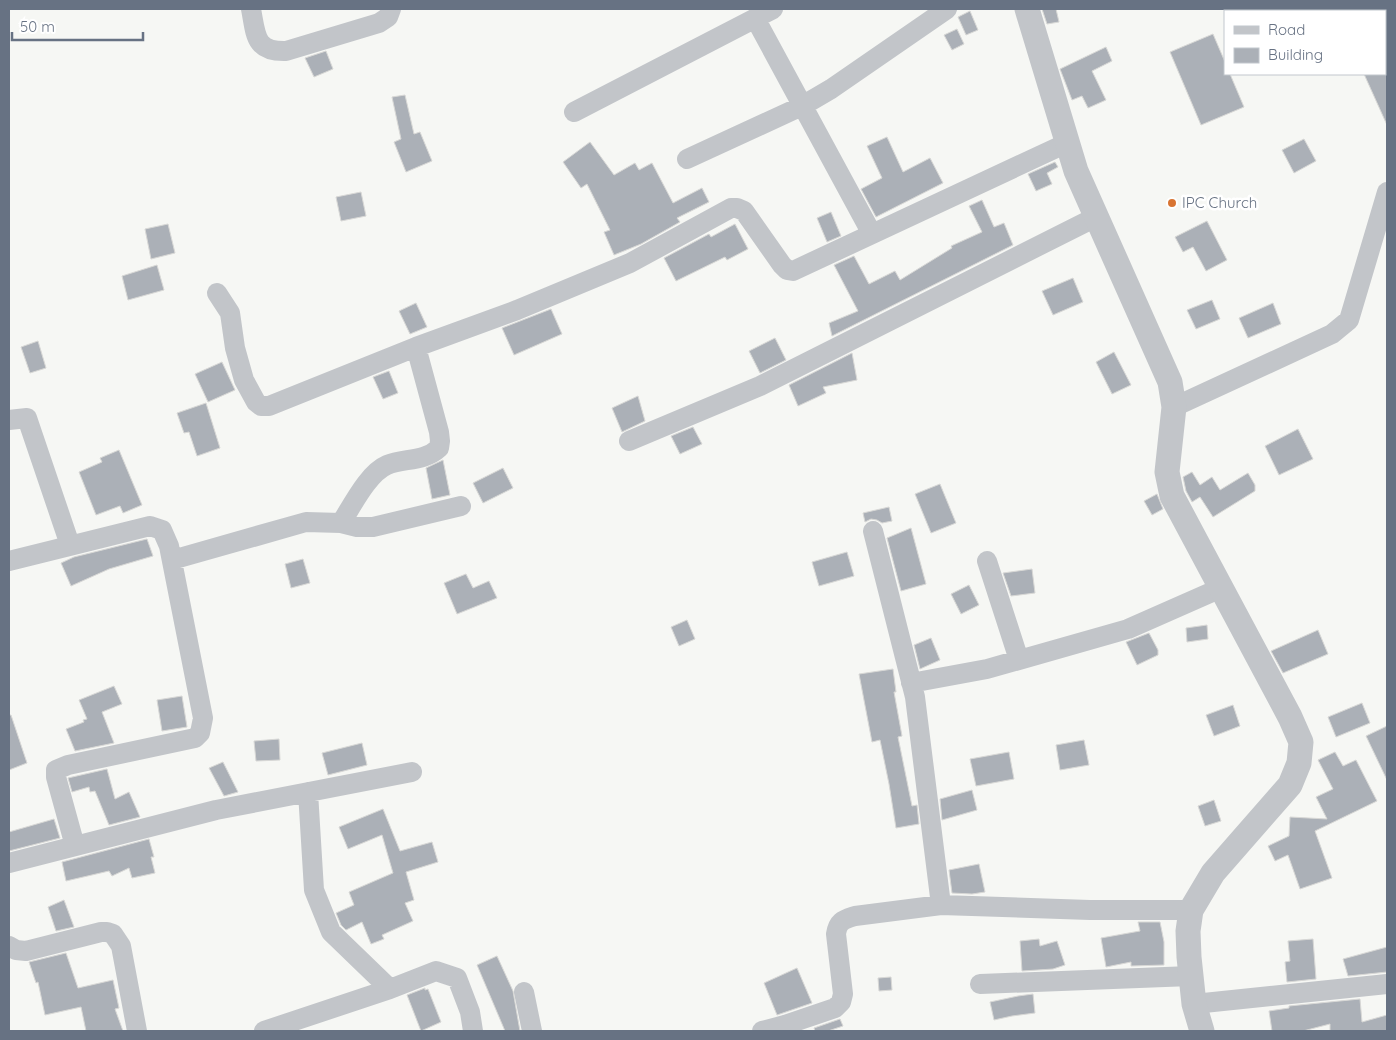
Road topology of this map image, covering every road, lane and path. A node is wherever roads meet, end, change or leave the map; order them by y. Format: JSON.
{"nodes":[{"id":1,"x":252,"y":9,"type":"edge"},
{"id":2,"x":391,"y":9,"type":"edge"},
{"id":3,"x":773,"y":9,"type":"edge"},
{"id":4,"x":947,"y":9,"type":"edge"},
{"id":5,"x":1027,"y":9,"type":"edge"},
{"id":6,"x":755,"y":18,"type":"junction"},
{"id":7,"x":802,"y":106,"type":"junction"},
{"id":8,"x":574,"y":112,"type":"dead end"},
{"id":9,"x":1067,"y":143,"type":"junction"},
{"id":10,"x":686,"y":159,"type":"dead end"},
{"id":11,"x":1387,"y":192,"type":"edge"},
{"id":12,"x":1096,"y":217,"type":"junction"},
{"id":13,"x":872,"y":234,"type":"junction"},
{"id":14,"x":217,"y":293,"type":"dead end"},
{"id":15,"x":416,"y":347,"type":"junction"},
{"id":16,"x":1174,"y":407,"type":"junction"},
{"id":17,"x":9,"y":420,"type":"edge"},
{"id":18,"x":629,"y":441,"type":"dead end"},
{"id":19,"x":461,"y":506,"type":"dead end"},
{"id":20,"x":341,"y":523,"type":"junction"},
{"id":21,"x":873,"y":531,"type":"dead end"},
{"id":22,"x":72,"y":545,"type":"junction"},
{"id":23,"x":172,"y":560,"type":"junction"},
{"id":24,"x":9,"y":561,"type":"edge"},
{"id":25,"x":987,"y":561,"type":"dead end"},
{"id":26,"x":1221,"y":588,"type":"junction"},
{"id":27,"x":1019,"y":660,"type":"junction"},
{"id":28,"x":912,"y":683,"type":"junction"},
{"id":29,"x":412,"y":772,"type":"dead end"},
{"id":30,"x":308,"y":792,"type":"junction"},
{"id":31,"x":75,"y":846,"type":"junction"},
{"id":32,"x":9,"y":863,"type":"edge"},
{"id":33,"x":941,"y":905,"type":"junction"},
{"id":34,"x":1192,"y":910,"type":"junction"},
{"id":35,"x":9,"y":946,"type":"edge"},
{"id":36,"x":1191,"y":976,"type":"junction"},
{"id":37,"x":980,"y":984,"type":"dead end"},
{"id":38,"x":1387,"y":984,"type":"edge"},
{"id":39,"x":390,"y":989,"type":"junction"},
{"id":40,"x":524,"y":992,"type":"dead end"},
{"id":41,"x":1194,"y":1004,"type":"junction"},
{"id":42,"x":137,"y":1031,"type":"edge"},
{"id":43,"x":264,"y":1031,"type":"edge"},
{"id":44,"x":473,"y":1031,"type":"edge"},
{"id":45,"x":532,"y":1031,"type":"edge"},
{"id":46,"x":762,"y":1031,"type":"edge"},
{"id":47,"x":1202,"y":1031,"type":"edge"}],
"edges":[{"from":1,"to":2,"type":"street"},
{"from":3,"to":6,"type":"street"},
{"from":4,"to":7,"type":"street"},
{"from":5,"to":9,"type":"street"},
{"from":6,"to":7,"type":"street"},
{"from":6,"to":8,"type":"street"},
{"from":7,"to":10,"type":"street"},
{"from":7,"to":13,"type":"street"},
{"from":9,"to":12,"type":"street"},
{"from":9,"to":13,"type":"street"},
{"from":11,"to":16,"type":"street"},
{"from":12,"to":16,"type":"street"},
{"from":12,"to":18,"type":"street"},
{"from":13,"to":15,"type":"street"},
{"from":14,"to":15,"type":"street"},
{"from":15,"to":20,"type":"street"},
{"from":16,"to":26,"type":"street"},
{"from":17,"to":22,"type":"street"},
{"from":19,"to":20,"type":"street"},
{"from":20,"to":23,"type":"street"},
{"from":21,"to":28,"type":"street"},
{"from":22,"to":23,"type":"street"},
{"from":22,"to":24,"type":"street"},
{"from":23,"to":31,"type":"street"},
{"from":25,"to":27,"type":"street"},
{"from":26,"to":27,"type":"street"},
{"from":26,"to":34,"type":"street"},
{"from":27,"to":28,"type":"street"},
{"from":28,"to":33,"type":"street"},
{"from":29,"to":30,"type":"street"},
{"from":30,"to":31,"type":"street"},
{"from":30,"to":39,"type":"street"},
{"from":31,"to":32,"type":"street"},
{"from":33,"to":34,"type":"street"},
{"from":33,"to":46,"type":"street"},
{"from":34,"to":36,"type":"street"},
{"from":35,"to":42,"type":"street"},
{"from":36,"to":37,"type":"street"},
{"from":36,"to":41,"type":"street"},
{"from":38,"to":41,"type":"street"},
{"from":39,"to":43,"type":"street"},
{"from":39,"to":44,"type":"street"},
{"from":40,"to":45,"type":"street"},
{"from":41,"to":47,"type":"street"}]}
